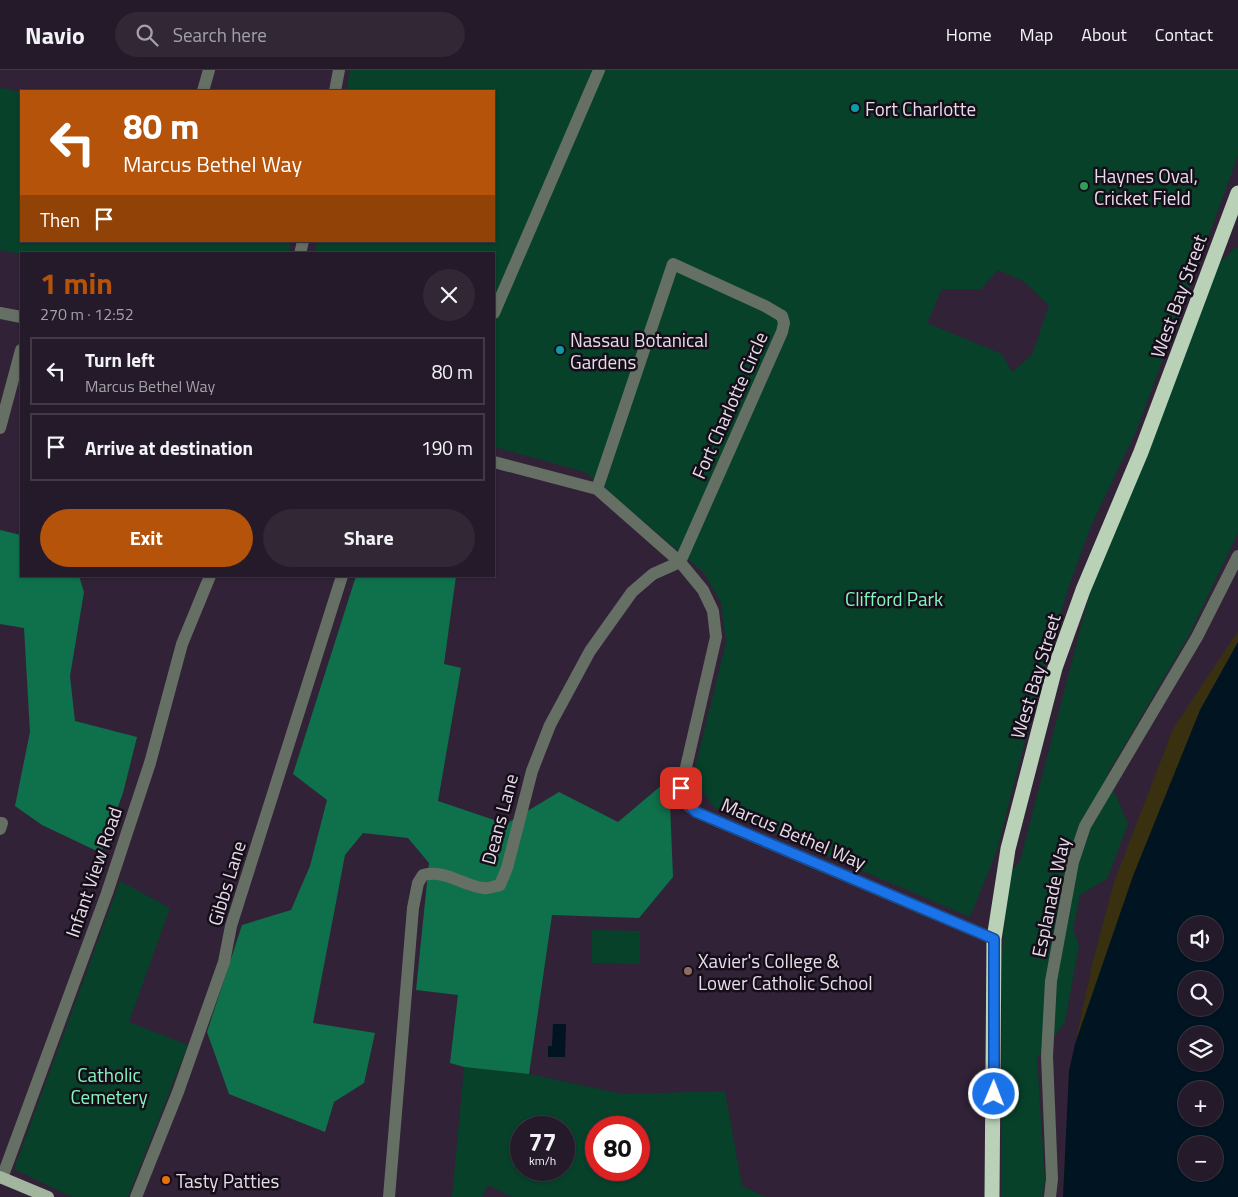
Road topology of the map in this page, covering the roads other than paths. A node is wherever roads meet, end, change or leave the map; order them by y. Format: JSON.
{"nodes":[{"id":1,"x":209,"y":70,"type":"edge"},
{"id":2,"x":339,"y":70,"type":"edge"},
{"id":3,"x":599,"y":70,"type":"edge"},
{"id":4,"x":203,"y":90,"type":"edge"},
{"id":5,"x":335,"y":90,"type":"edge"},
{"id":6,"x":1238,"y":193,"type":"edge"},
{"id":7,"x":1232,"y":222,"type":"edge"},
{"id":8,"x":495,"y":311,"type":"edge"},
{"id":9,"x":0,"y":312,"type":"edge"},
{"id":10,"x":20,"y":317,"type":"edge"},
{"id":11,"x":20,"y":354,"type":"edge"},
{"id":12,"x":0,"y":428,"type":"edge"},
{"id":13,"x":495,"y":462,"type":"edge"},
{"id":14,"x":597,"y":489,"type":"junction"},
{"id":15,"x":1238,"y":556,"type":"edge"},
{"id":16,"x":680,"y":562,"type":"junction"},
{"id":17,"x":210,"y":577,"type":"edge"},
{"id":18,"x":342,"y":577,"type":"edge"},
{"id":19,"x":0,"y":823,"type":"edge"},
{"id":20,"x":0,"y":829,"type":"edge"},
{"id":21,"x":994,"y":939,"type":"junction"},
{"id":22,"x":1,"y":1178,"type":"edge"},
{"id":23,"x":48,"y":1197,"type":"edge"},
{"id":24,"x":136,"y":1197,"type":"edge"},
{"id":25,"x":390,"y":1197,"type":"edge"},
{"id":26,"x":992,"y":1197,"type":"edge"},
{"id":27,"x":1050,"y":1197,"type":"edge"}],
"edges":[{"from":1,"to":4,"type":"street"},
{"from":2,"to":5,"type":"street"},
{"from":3,"to":8,"type":"street"},
{"from":6,"to":7,"type":"highway","name":"West Bay Street"},
{"from":7,"to":21,"type":"highway","name":"West Bay Street"},
{"from":9,"to":10,"type":"street"},
{"from":11,"to":12,"type":"street"},
{"from":13,"to":14,"type":"street","name":"Marcus Bethel Way"},
{"from":14,"to":16,"type":"street","name":"Marcus Bethel Way"},
{"from":14,"to":16,"type":"street","name":"Fort Charlotte Circle"},
{"from":15,"to":27,"type":"street","name":"Esplanade Way"},
{"from":16,"to":21,"type":"street","name":"Marcus Bethel Way"},
{"from":16,"to":25,"type":"street","name":"Deans Lane"},
{"from":17,"to":22,"type":"street","name":"Infant View Road"},
{"from":18,"to":24,"type":"street","name":"Gibbs Lane"},
{"from":19,"to":20,"type":"street"},
{"from":21,"to":26,"type":"highway","name":"West Bay Street"},
{"from":22,"to":23,"type":"main road"}]}
